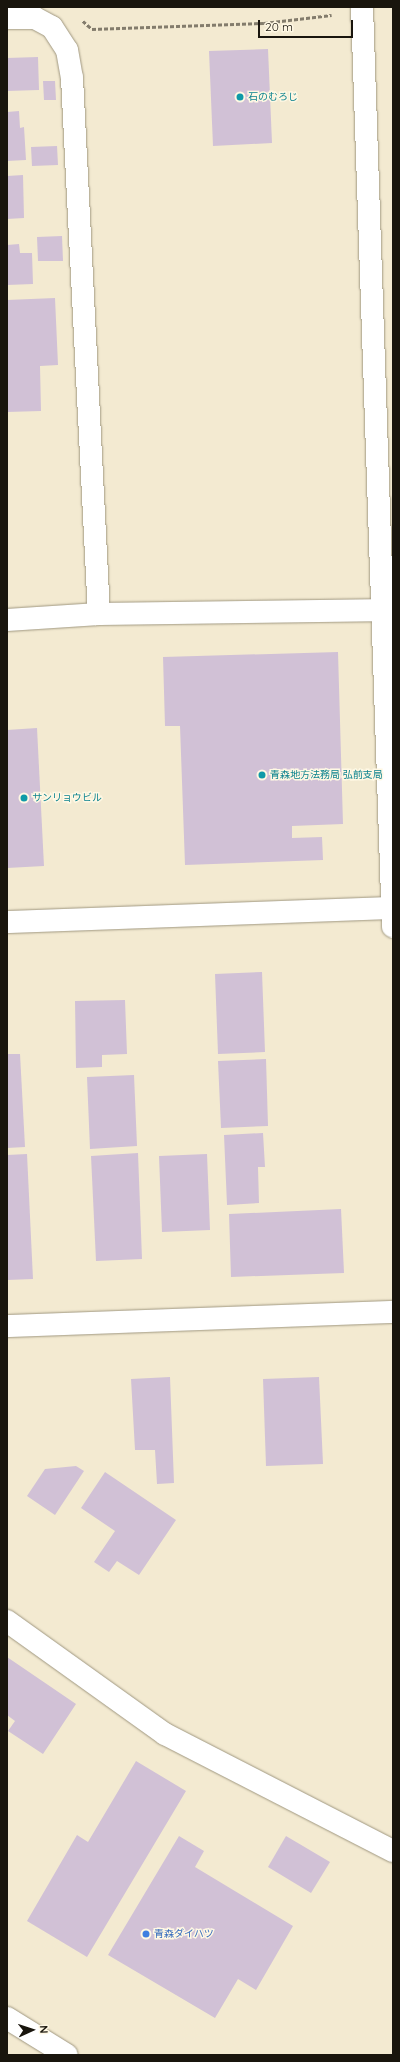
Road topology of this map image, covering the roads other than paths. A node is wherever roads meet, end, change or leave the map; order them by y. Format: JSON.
{"nodes":[{"id":1,"x":362,"y":7,"type":"edge"},
{"id":2,"x":7,"y":18,"type":"edge"},
{"id":3,"x":388,"y":610,"type":"edge"},
{"id":4,"x":99,"y":614,"type":"junction"},
{"id":5,"x":7,"y":620,"type":"edge"},
{"id":6,"x":393,"y":914,"type":"edge"},
{"id":7,"x":7,"y":922,"type":"edge"},
{"id":8,"x":393,"y":1312,"type":"edge"},
{"id":9,"x":7,"y":1326,"type":"edge"},
{"id":10,"x":7,"y":1621,"type":"edge"},
{"id":11,"x":393,"y":1852,"type":"edge"},
{"id":12,"x":7,"y":2018,"type":"edge"},
{"id":13,"x":67,"y":2055,"type":"edge"}],
"edges":[{"from":1,"to":3,"type":"main road"},
{"from":2,"to":4,"type":"main road"},
{"from":3,"to":4,"type":"main road"},
{"from":3,"to":6,"type":"main road"},
{"from":4,"to":5,"type":"main road"},
{"from":6,"to":7,"type":"main road"},
{"from":8,"to":9,"type":"main road"},
{"from":10,"to":11,"type":"main road"},
{"from":12,"to":13,"type":"main road"}]}
